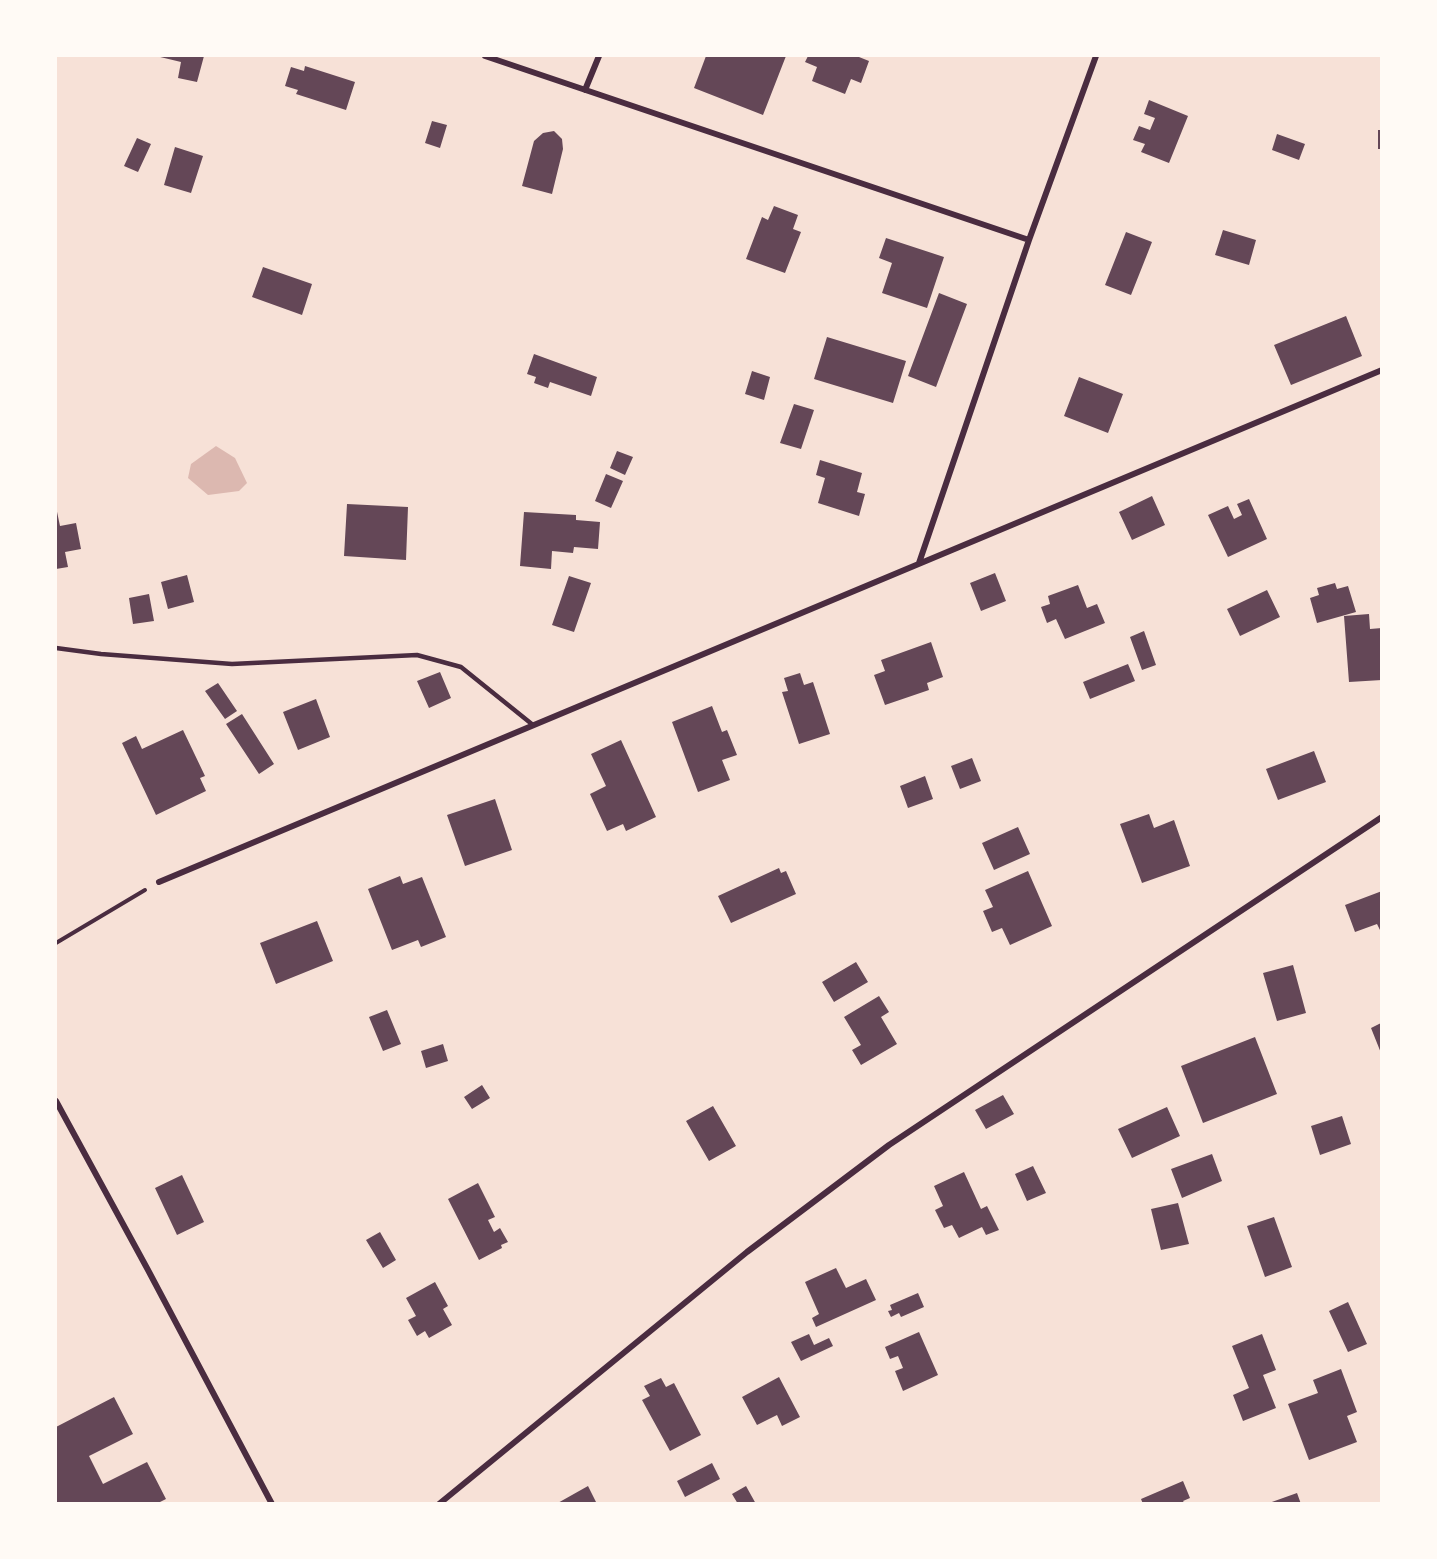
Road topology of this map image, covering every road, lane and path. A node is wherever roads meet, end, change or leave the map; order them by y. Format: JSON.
{"nodes":[{"id":1,"x":485,"y":56,"type":"edge"},
{"id":2,"x":599,"y":56,"type":"edge"},
{"id":3,"x":1096,"y":56,"type":"edge"},
{"id":4,"x":585,"y":90,"type":"junction"},
{"id":5,"x":1029,"y":240,"type":"junction"},
{"id":6,"x":1382,"y":370,"type":"edge"},
{"id":7,"x":918,"y":563,"type":"junction"},
{"id":8,"x":56,"y":648,"type":"edge"},
{"id":9,"x":533,"y":725,"type":"junction"},
{"id":10,"x":1382,"y":817,"type":"edge"},
{"id":11,"x":159,"y":882,"type":"joint"},
{"id":12,"x":56,"y":943,"type":"edge"},
{"id":13,"x":56,"y":1101,"type":"edge"},
{"id":14,"x":272,"y":1503,"type":"edge"},
{"id":15,"x":439,"y":1503,"type":"edge"}],
"edges":[{"from":1,"to":4,"type":"street"},
{"from":2,"to":4,"type":"street"},
{"from":3,"to":5,"type":"street"},
{"from":4,"to":5,"type":"street"},
{"from":5,"to":7,"type":"street"},
{"from":6,"to":7,"type":"street"},
{"from":7,"to":9,"type":"street"},
{"from":8,"to":9,"type":"lane"},
{"from":9,"to":11,"type":"street"},
{"from":10,"to":15,"type":"street"},
{"from":11,"to":12,"type":"path"},
{"from":13,"to":14,"type":"street"}]}
